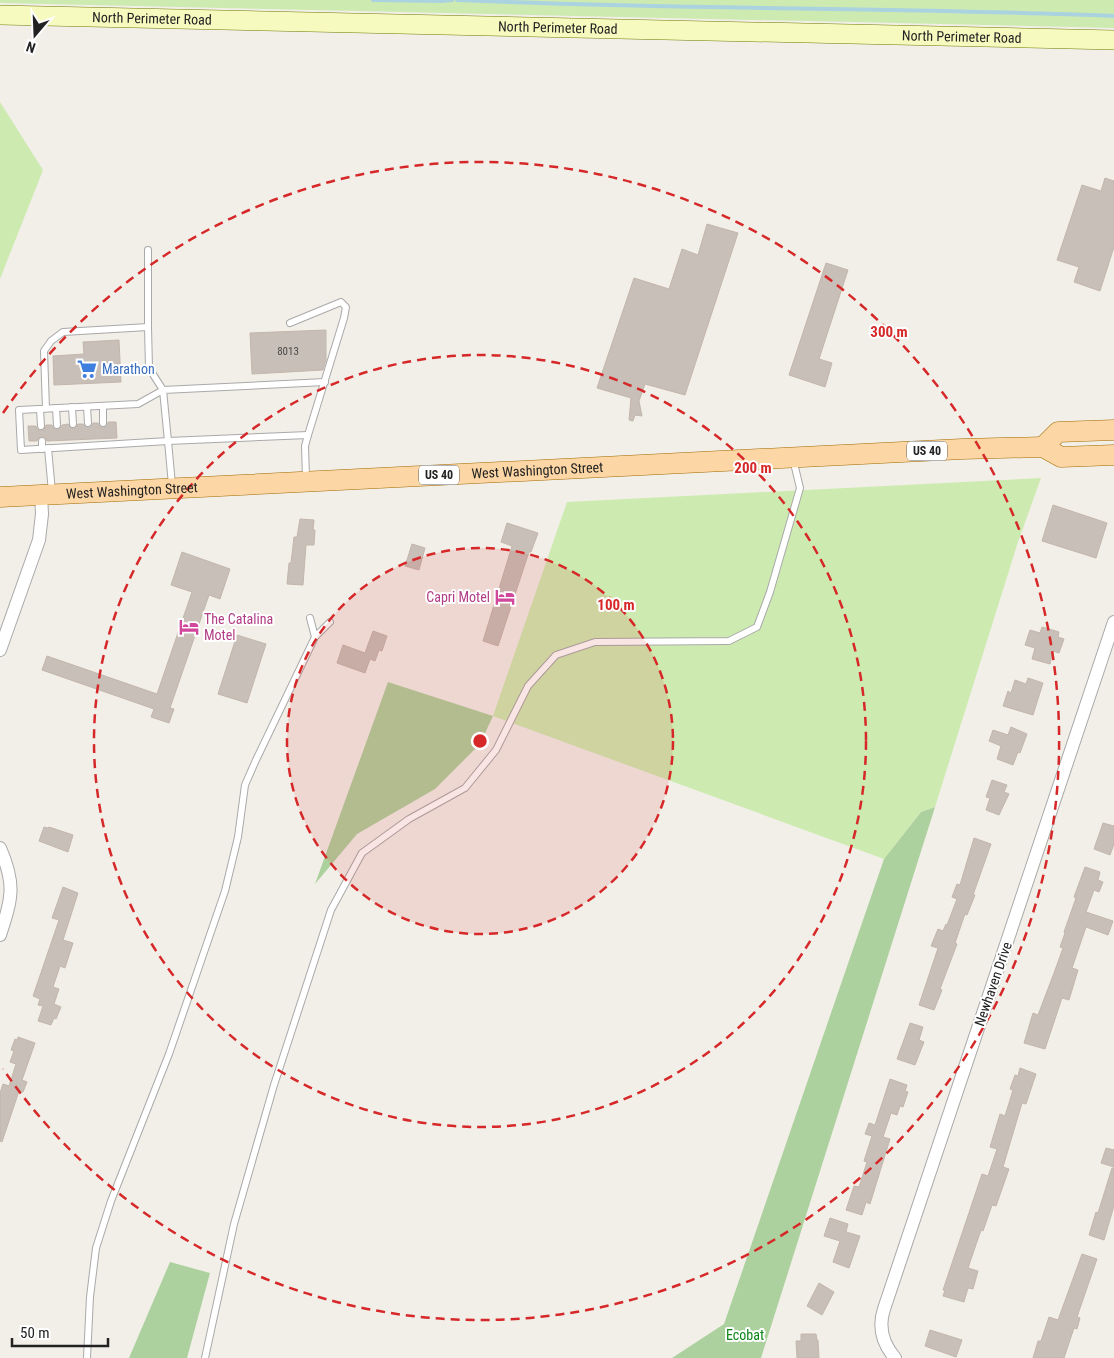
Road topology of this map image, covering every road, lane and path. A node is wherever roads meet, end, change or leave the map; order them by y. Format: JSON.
{"nodes":[{"id":1,"x":0,"y":15,"type":"edge"},
{"id":2,"x":1114,"y":40,"type":"edge"},
{"id":3,"x":148,"y":250,"type":"dead end"},
{"id":4,"x":290,"y":323,"type":"dead end"},
{"id":5,"x":148,"y":326,"type":"junction"},
{"id":6,"x":325,"y":382,"type":"junction"},
{"id":7,"x":163,"y":390,"type":"junction"},
{"id":8,"x":103,"y":406,"type":"junction"},
{"id":9,"x":72,"y":407,"type":"junction"},
{"id":10,"x":87,"y":407,"type":"junction"},
{"id":11,"x":56,"y":408,"type":"junction"},
{"id":12,"x":43,"y":409,"type":"junction"},
{"id":13,"x":88,"y":423,"type":"dead end"},
{"id":14,"x":103,"y":423,"type":"dead end"},
{"id":15,"x":72,"y":424,"type":"dead end"},
{"id":16,"x":56,"y":425,"type":"dead end"},
{"id":17,"x":41,"y":426,"type":"dead end"},
{"id":18,"x":1114,"y":430,"type":"edge"},
{"id":19,"x":308,"y":435,"type":"junction"},
{"id":20,"x":42,"y":441,"type":"dead end"},
{"id":21,"x":168,"y":441,"type":"junction"},
{"id":22,"x":1043,"y":447,"type":"junction"},
{"id":23,"x":45,"y":448,"type":"junction"},
{"id":24,"x":1114,"y":454,"type":"edge"},
{"id":25,"x":793,"y":458,"type":"junction"},
{"id":26,"x":306,"y":482,"type":"junction"},
{"id":27,"x":172,"y":489,"type":"junction"},
{"id":28,"x":47,"y":495,"type":"junction"},
{"id":29,"x":0,"y":497,"type":"edge"},
{"id":30,"x":310,"y":618,"type":"dead end"},
{"id":31,"x":330,"y":622,"type":"dead end"},
{"id":32,"x":1114,"y":622,"type":"edge"},
{"id":33,"x":315,"y":637,"type":"junction"},
{"id":34,"x":0,"y":650,"type":"edge"},
{"id":35,"x":0,"y":848,"type":"edge"},
{"id":36,"x":0,"y":935,"type":"edge"},
{"id":37,"x":87,"y":1358,"type":"edge"},
{"id":38,"x":205,"y":1358,"type":"edge"},
{"id":39,"x":895,"y":1358,"type":"edge"}],
"edges":[{"from":1,"to":2,"type":"street","name":"North Perimeter Road"},
{"from":3,"to":5,"type":"lane"},
{"from":4,"to":6,"type":"lane"},
{"from":5,"to":7,"type":"lane"},
{"from":5,"to":12,"type":"lane"},
{"from":6,"to":7,"type":"lane"},
{"from":6,"to":19,"type":"lane"},
{"from":7,"to":8,"type":"lane"},
{"from":7,"to":21,"type":"lane"},
{"from":8,"to":10,"type":"lane"},
{"from":8,"to":14,"type":"lane"},
{"from":9,"to":10,"type":"lane"},
{"from":9,"to":11,"type":"lane"},
{"from":9,"to":15,"type":"lane"},
{"from":10,"to":13,"type":"lane"},
{"from":11,"to":12,"type":"lane"},
{"from":11,"to":16,"type":"lane"},
{"from":12,"to":17,"type":"lane"},
{"from":12,"to":23,"type":"lane"},
{"from":18,"to":22,"type":"main road"},
{"from":19,"to":21,"type":"lane"},
{"from":19,"to":26,"type":"lane"},
{"from":20,"to":23,"type":"lane"},
{"from":21,"to":23,"type":"lane"},
{"from":21,"to":27,"type":"lane"},
{"from":22,"to":24,"type":"main road","name":"West Washington Street","number":"US 40"},
{"from":22,"to":25,"type":"main road","name":"West Washington Street","number":"US 40"},
{"from":23,"to":28,"type":"lane"},
{"from":25,"to":26,"type":"main road","name":"West Washington Street","number":"US 40"},
{"from":25,"to":38,"type":"lane"},
{"from":26,"to":27,"type":"main road","name":"West Washington Street","number":"US 40"},
{"from":27,"to":28,"type":"main road","name":"West Washington Street","number":"US 40"},
{"from":28,"to":29,"type":"main road","name":"West Washington Street","number":"US 40"},
{"from":28,"to":34,"type":"street"},
{"from":30,"to":33,"type":"lane"},
{"from":31,"to":33,"type":"lane"},
{"from":32,"to":39,"type":"street","name":"Newhaven Drive"},
{"from":33,"to":37,"type":"lane"},
{"from":35,"to":36,"type":"street"}]}
